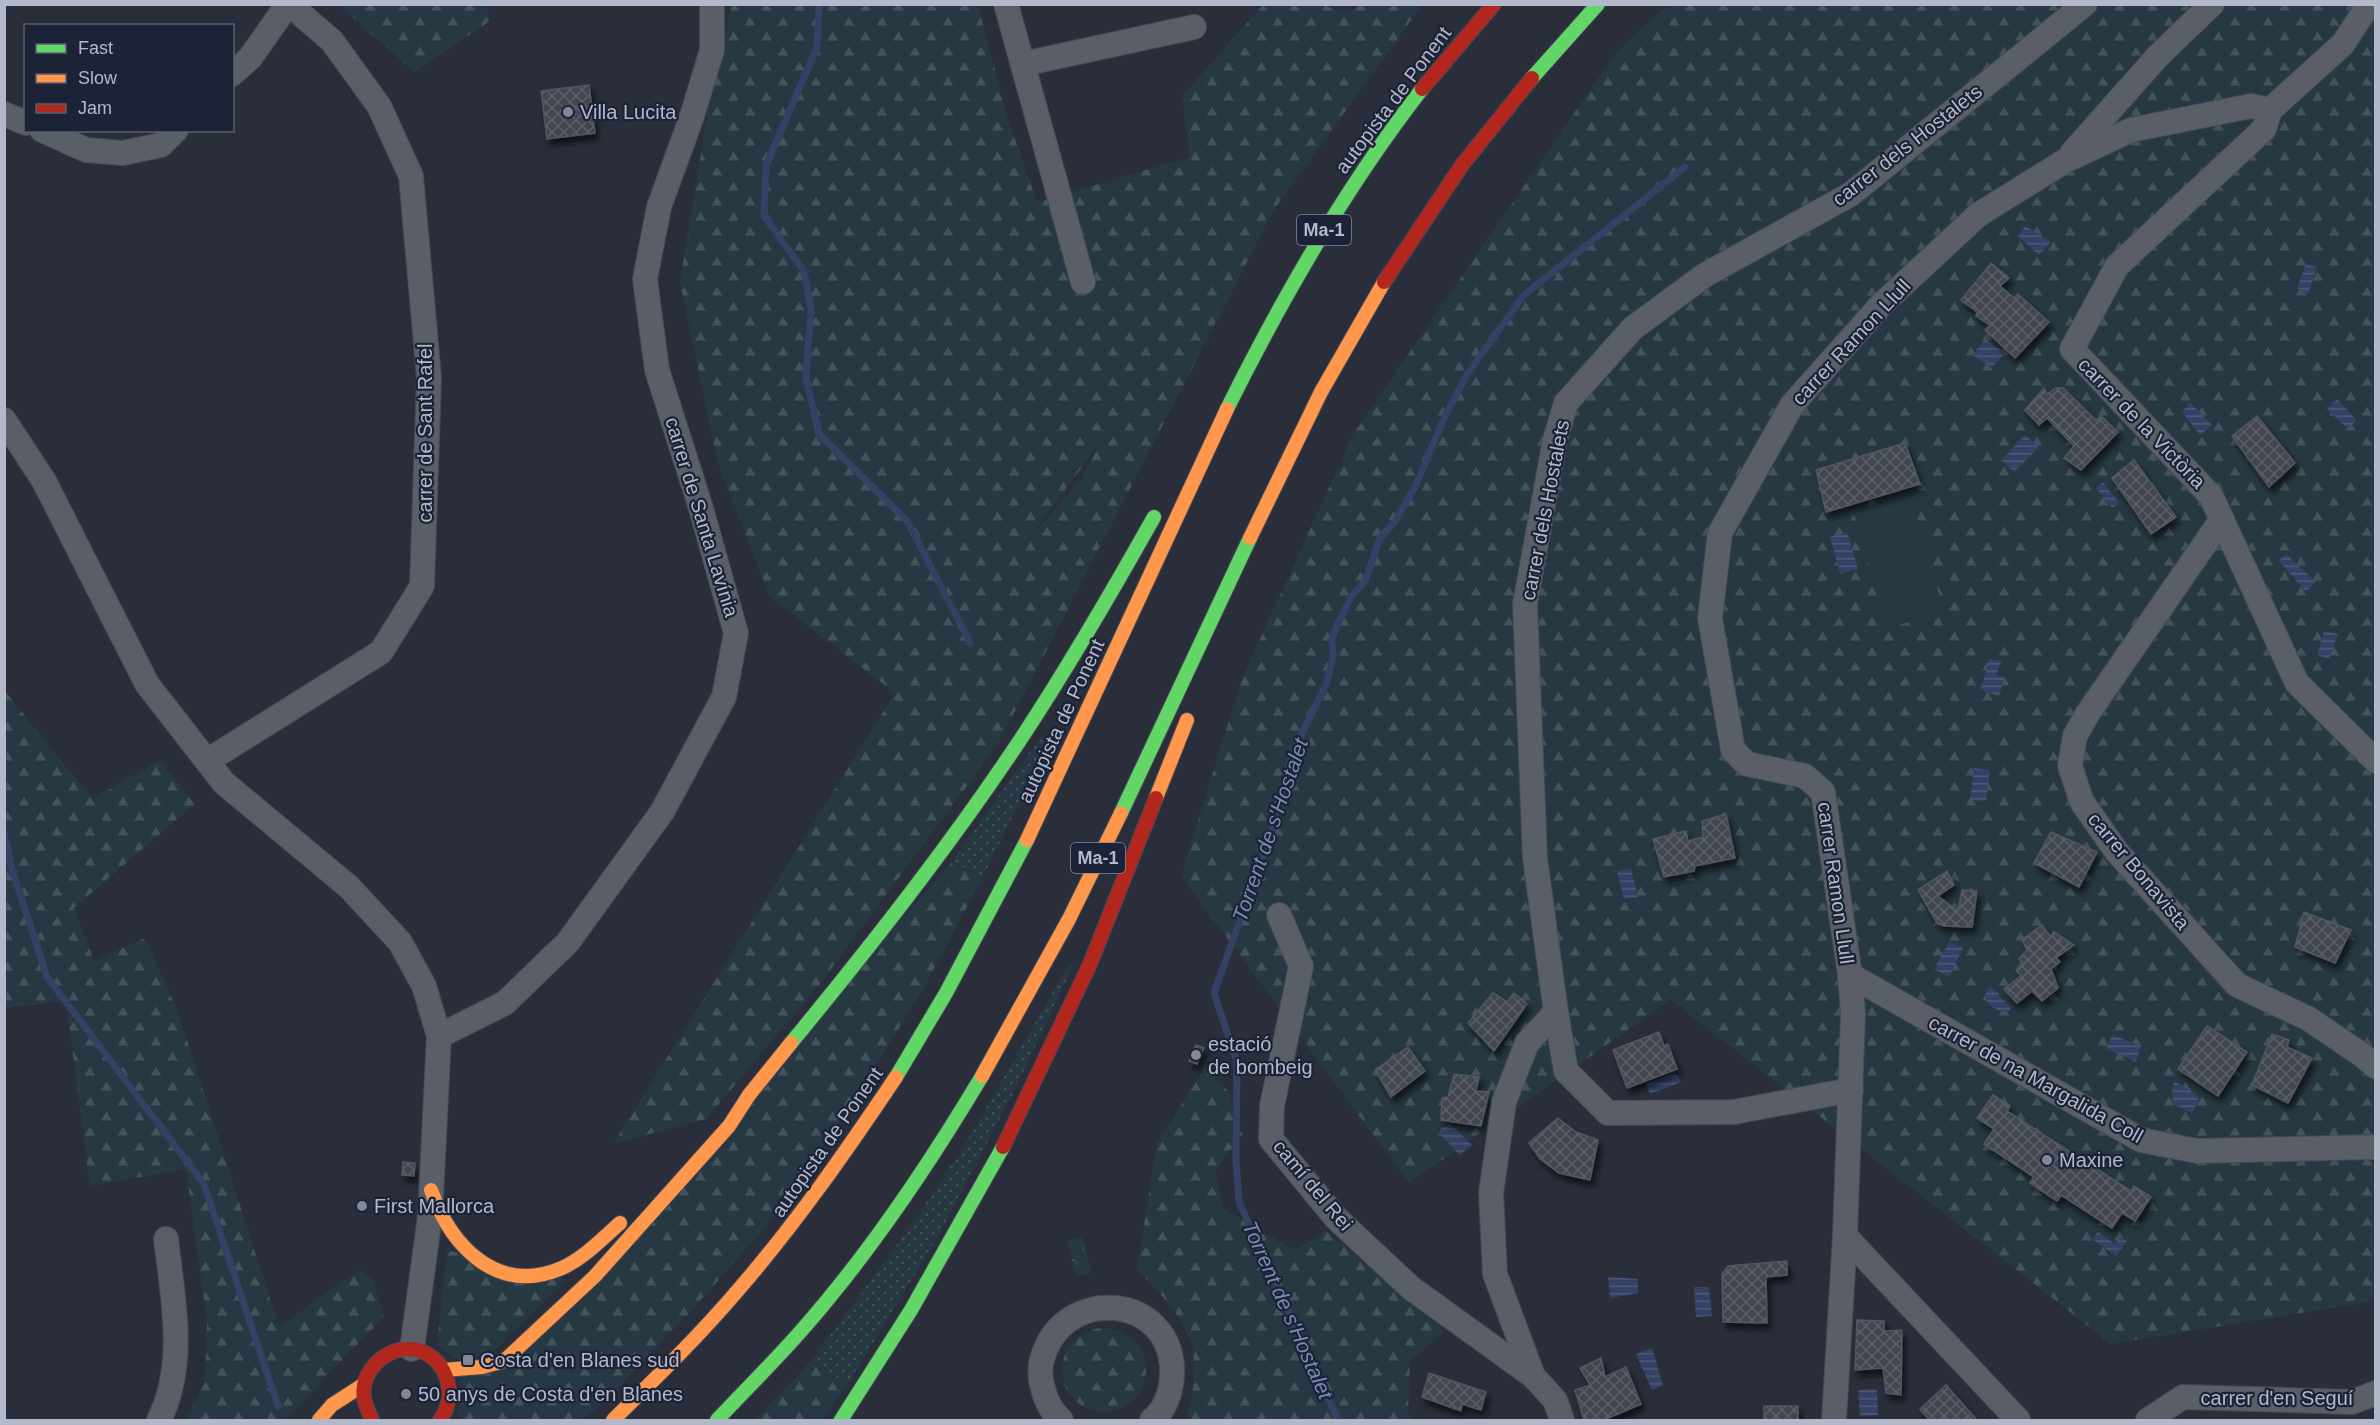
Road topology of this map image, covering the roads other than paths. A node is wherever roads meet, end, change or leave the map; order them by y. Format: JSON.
{"nodes":[{"id":1,"x":288,"y":4,"type":"edge"},
{"id":2,"x":712,"y":4,"type":"edge"},
{"id":3,"x":1006,"y":4,"type":"edge"},
{"id":4,"x":1494,"y":4,"type":"edge"},
{"id":5,"x":1599,"y":4,"type":"edge"},
{"id":6,"x":2085,"y":4,"type":"edge"},
{"id":7,"x":2212,"y":4,"type":"edge"},
{"id":8,"x":2369,"y":4,"type":"edge"},
{"id":9,"x":1194,"y":27,"type":"dead end"},
{"id":10,"x":1023,"y":64,"type":"junction"},
{"id":11,"x":234,"y":73,"type":"edge"},
{"id":12,"x":2270,"y":110,"type":"junction"},
{"id":13,"x":4,"y":114,"type":"edge"},
{"id":14,"x":24,"y":122,"type":"edge"},
{"id":15,"x":46,"y":132,"type":"edge"},
{"id":16,"x":174,"y":132,"type":"edge"},
{"id":17,"x":2065,"y":161,"type":"junction"},
{"id":18,"x":1405,"y":248,"type":"junction"},
{"id":19,"x":1083,"y":282,"type":"dead end"},
{"id":20,"x":1388,"y":305,"type":"dead end"},
{"id":21,"x":4,"y":420,"type":"edge"},
{"id":22,"x":1193,"y":481,"type":"junction"},
{"id":23,"x":2222,"y":519,"type":"junction"},
{"id":24,"x":1194,"y":704,"type":"dead end"},
{"id":25,"x":207,"y":761,"type":"junction"},
{"id":26,"x":2376,"y":761,"type":"edge"},
{"id":27,"x":1279,"y":915,"type":"dead end"},
{"id":28,"x":1850,"y":975,"type":"junction"},
{"id":29,"x":1556,"y":1012,"type":"junction"},
{"id":30,"x":439,"y":1036,"type":"junction"},
{"id":31,"x":2376,"y":1067,"type":"edge"},
{"id":32,"x":1851,"y":1090,"type":"junction"},
{"id":33,"x":749,"y":1095,"type":"junction"},
{"id":34,"x":2376,"y":1147,"type":"edge"},
{"id":35,"x":431,"y":1190,"type":"junction"},
{"id":36,"x":647,"y":1197,"type":"dead end"},
{"id":37,"x":631,"y":1212,"type":"dead end"},
{"id":38,"x":1845,"y":1236,"type":"junction"},
{"id":39,"x":166,"y":1239,"type":"dead end"},
{"id":40,"x":412,"y":1349,"type":"junction"},
{"id":41,"x":444,"y":1370,"type":"junction"},
{"id":42,"x":1533,"y":1377,"type":"junction"},
{"id":43,"x":363,"y":1384,"type":"junction"},
{"id":44,"x":2376,"y":1393,"type":"edge"},
{"id":45,"x":159,"y":1420,"type":"edge"},
{"id":46,"x":319,"y":1420,"type":"edge"},
{"id":47,"x":372,"y":1420,"type":"edge"},
{"id":48,"x":440,"y":1420,"type":"edge"},
{"id":49,"x":613,"y":1420,"type":"edge"},
{"id":50,"x":717,"y":1420,"type":"edge"},
{"id":51,"x":841,"y":1420,"type":"edge"},
{"id":52,"x":1061,"y":1420,"type":"edge"},
{"id":53,"x":1152,"y":1420,"type":"edge"},
{"id":54,"x":1562,"y":1420,"type":"edge"},
{"id":55,"x":1834,"y":1420,"type":"edge"},
{"id":56,"x":2018,"y":1420,"type":"edge"},
{"id":57,"x":2148,"y":1420,"type":"edge"}],
"edges":[{"from":1,"to":11,"type":"street","name":"carrer de Sant Rafel"},
{"from":1,"to":25,"type":"street","name":"carrer de Sant Rafel"},
{"from":2,"to":30,"type":"street","name":"carrer de Santa Lavínia"},
{"from":3,"to":10,"type":"street"},
{"from":4,"to":22,"type":"main road","name":"autopista de Ponent","number":"Ma-1"},
{"from":5,"to":18,"type":"main road","number":"Ma-1"},
{"from":6,"to":29,"type":"street","name":"carrer dels Hostalets"},
{"from":7,"to":17,"type":"street"},
{"from":8,"to":12,"type":"street"},
{"from":9,"to":10,"type":"street"},
{"from":10,"to":19,"type":"street"},
{"from":12,"to":17,"type":"street","name":"carrer Ramon Llull"},
{"from":12,"to":23,"type":"street","name":"carrer de la Victòria"},
{"from":13,"to":14,"type":"street"},
{"from":15,"to":16,"type":"street"},
{"from":17,"to":28,"type":"street","name":"carrer Ramon Llull"},
{"from":18,"to":20,"type":"main road"},
{"from":18,"to":50,"type":"main road","number":"Ma-1"},
{"from":21,"to":25,"type":"street"},
{"from":22,"to":33,"type":"main road"},
{"from":22,"to":49,"type":"main road","name":"autopista de Ponent","number":"Ma-1"},
{"from":23,"to":26,"type":"street","name":"carrer de la Victòria"},
{"from":23,"to":31,"type":"street","name":"carrer Bonavista"},
{"from":24,"to":51,"type":"main road"},
{"from":25,"to":30,"type":"street"},
{"from":27,"to":42,"type":"street","name":"camí del Rei"},
{"from":28,"to":32,"type":"street","name":"carrer Ramon Llull"},
{"from":28,"to":34,"type":"street","name":"carrer de na Margalida Coll"},
{"from":29,"to":32,"type":"street","name":"carrer dels Hostalets"},
{"from":29,"to":42,"type":"street"},
{"from":30,"to":35,"type":"street"},
{"from":32,"to":38,"type":"street","name":"carrer Ramon Llull"},
{"from":33,"to":36,"type":"main road"},
{"from":33,"to":41,"type":"main road"},
{"from":35,"to":37,"type":"main road"},
{"from":35,"to":40,"type":"street"},
{"from":38,"to":55,"type":"street","name":"carrer Ramon Llull"},
{"from":38,"to":56,"type":"street"},
{"from":39,"to":45,"type":"street"},
{"from":40,"to":41,"type":"main road"},
{"from":40,"to":43,"type":"main road"},
{"from":41,"to":48,"type":"main road"},
{"from":42,"to":54,"type":"street"},
{"from":43,"to":46,"type":"main road"},
{"from":43,"to":47,"type":"main road"},
{"from":44,"to":57,"type":"street","name":"carrer d'en Seguí"},
{"from":52,"to":53,"type":"street"}]}
